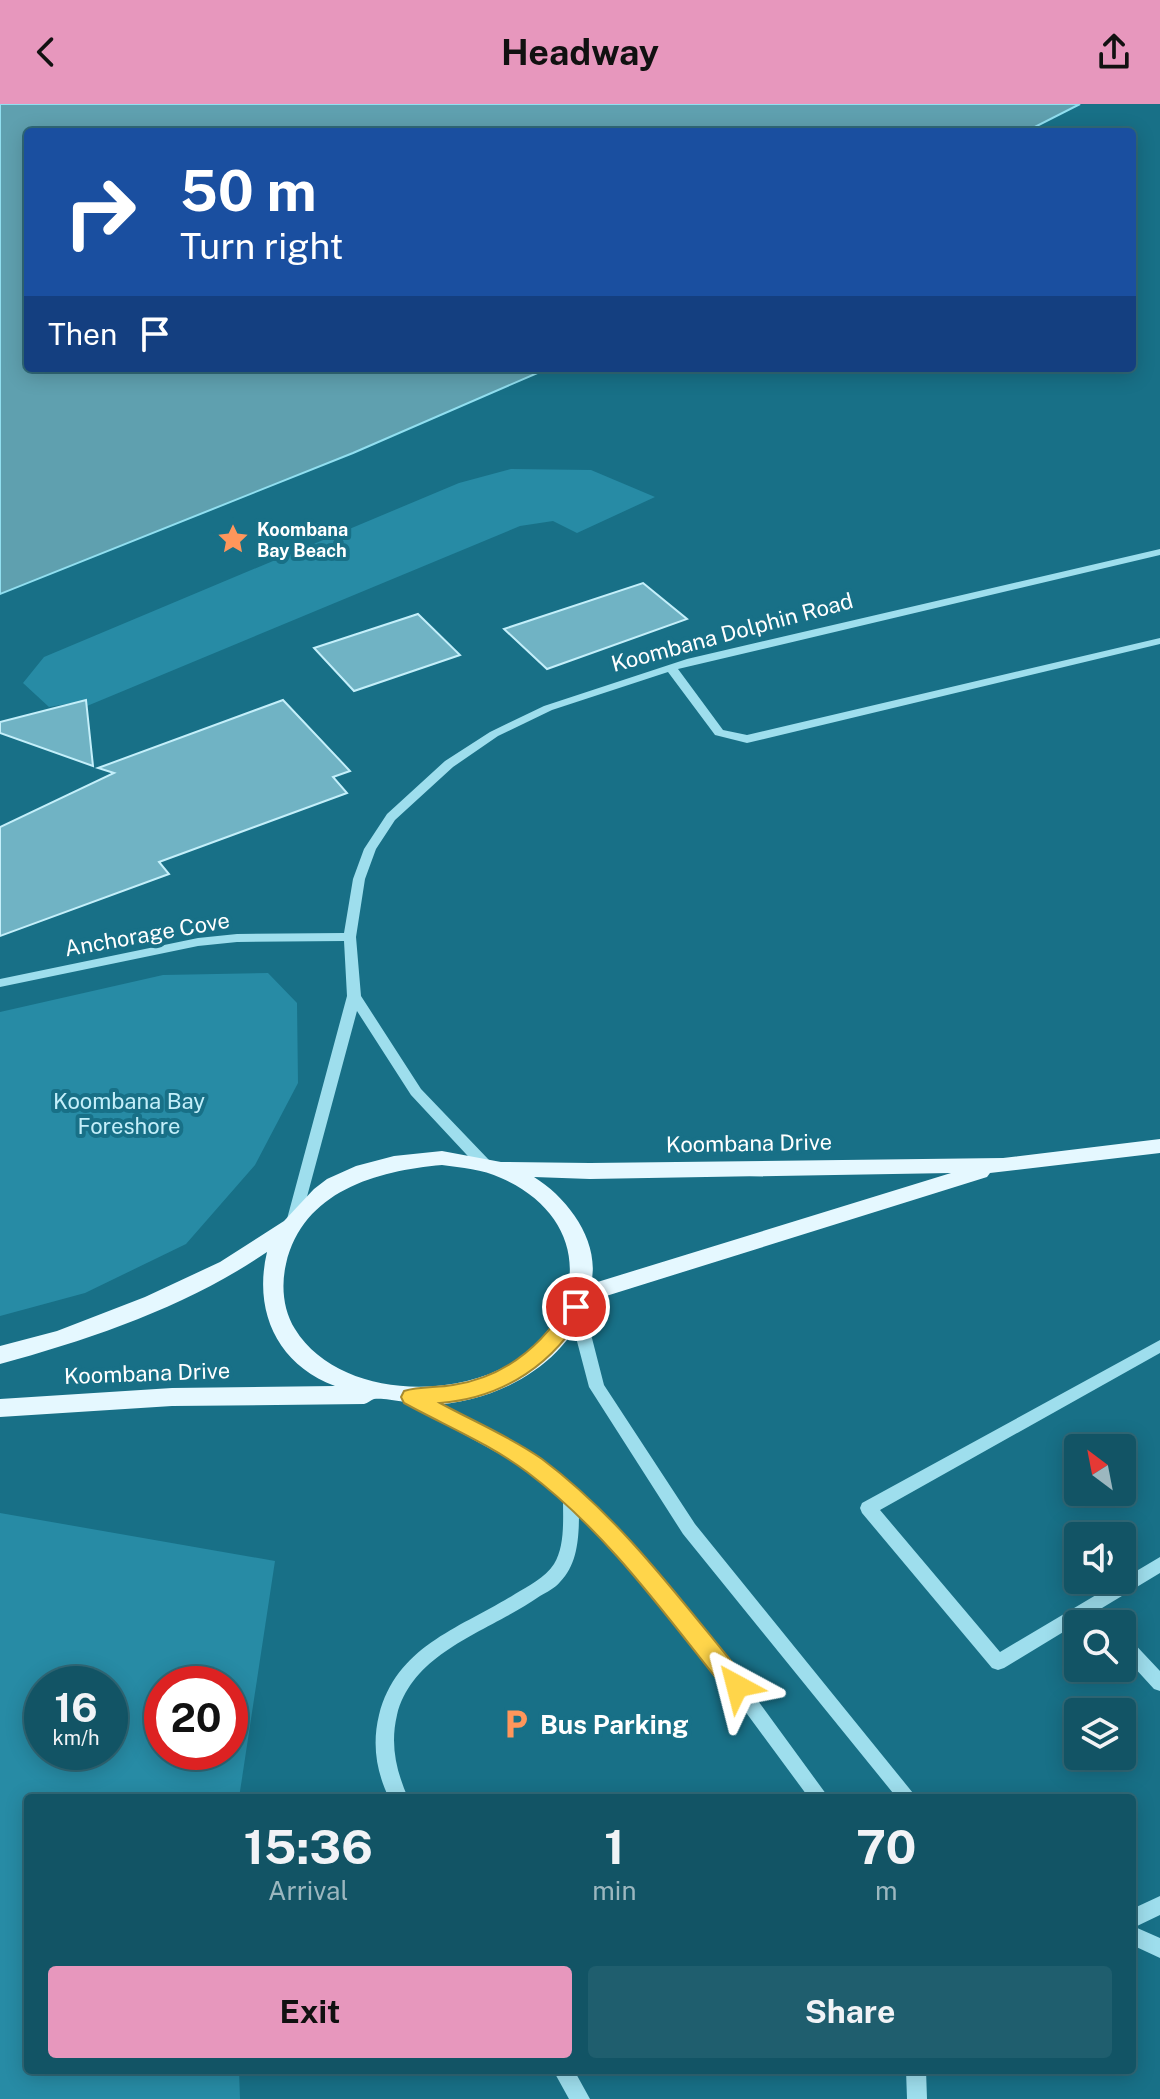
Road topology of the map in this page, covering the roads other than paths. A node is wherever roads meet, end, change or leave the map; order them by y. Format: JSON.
{"nodes":[{"id":1,"x":1160,"y":552,"type":"edge"},
{"id":2,"x":1160,"y":641,"type":"edge"},
{"id":3,"x":671,"y":668,"type":"junction"},
{"id":4,"x":350,"y":937,"type":"junction"},
{"id":5,"x":0,"y":983,"type":"edge"},
{"id":6,"x":354,"y":996,"type":"junction"},
{"id":7,"x":1160,"y":1146,"type":"edge"},
{"id":8,"x":1003,"y":1165,"type":"junction"},
{"id":9,"x":490,"y":1166,"type":"junction"},
{"id":10,"x":292,"y":1222,"type":"junction"},
{"id":11,"x":578,"y":1302,"type":"junction"},
{"id":12,"x":1160,"y":1346,"type":"edge"},
{"id":13,"x":0,"y":1355,"type":"edge"},
{"id":14,"x":401,"y":1396,"type":"junction"},
{"id":15,"x":0,"y":1408,"type":"edge"},
{"id":16,"x":571,"y":1494,"type":"junction"},
{"id":17,"x":1160,"y":1564,"type":"edge"},
{"id":18,"x":1089,"y":1606,"type":"junction"},
{"id":19,"x":1093,"y":1610,"type":"edge"},
{"id":20,"x":1136,"y":1657,"type":"edge"},
{"id":21,"x":1160,"y":1683,"type":"edge"},
{"id":22,"x":396,"y":1794,"type":"edge"},
{"id":23,"x":817,"y":1794,"type":"edge"},
{"id":24,"x":905,"y":1794,"type":"edge"},
{"id":25,"x":1160,"y":1905,"type":"edge"},
{"id":26,"x":1136,"y":1917,"type":"edge"},
{"id":27,"x":1136,"y":1937,"type":"edge"},
{"id":28,"x":1160,"y":1948,"type":"edge"},
{"id":29,"x":565,"y":2074,"type":"edge"},
{"id":30,"x":916,"y":2074,"type":"edge"},
{"id":31,"x":580,"y":2099,"type":"edge"},
{"id":32,"x":917,"y":2099,"type":"edge"}],
"edges":[{"from":1,"to":3,"type":"street","name":"Koombana Dolphin Road"},
{"from":2,"to":3,"type":"street"},
{"from":3,"to":4,"type":"street","name":"Koombana Dolphin Road"},
{"from":4,"to":5,"type":"street","name":"Anchorage Cove"},
{"from":4,"to":6,"type":"street","name":"Koombana Dolphin Road"},
{"from":6,"to":9,"type":"street","name":"Koombana Dolphin Road"},
{"from":6,"to":10,"type":"street","name":"Koombana Dolphin Road"},
{"from":7,"to":8,"type":"main road","name":"Koombana Drive"},
{"from":8,"to":9,"type":"main road","name":"Koombana Drive"},
{"from":8,"to":11,"type":"main road","name":"Koombana Drive"},
{"from":9,"to":10,"type":"main road"},
{"from":9,"to":11,"type":"main road"},
{"from":10,"to":13,"type":"main road","name":"Koombana Drive"},
{"from":10,"to":14,"type":"main road"},
{"from":11,"to":14,"type":"main road"},
{"from":11,"to":24,"type":"street"},
{"from":12,"to":18,"type":"street"},
{"from":14,"to":15,"type":"main road","name":"Koombana Drive"},
{"from":14,"to":16,"type":"street"},
{"from":16,"to":22,"type":"street"},
{"from":16,"to":23,"type":"street"},
{"from":17,"to":18,"type":"street"},
{"from":18,"to":19,"type":"street"},
{"from":20,"to":21,"type":"street"},
{"from":25,"to":26,"type":"street"},
{"from":27,"to":28,"type":"street"},
{"from":29,"to":31,"type":"street"},
{"from":30,"to":32,"type":"street"}]}
